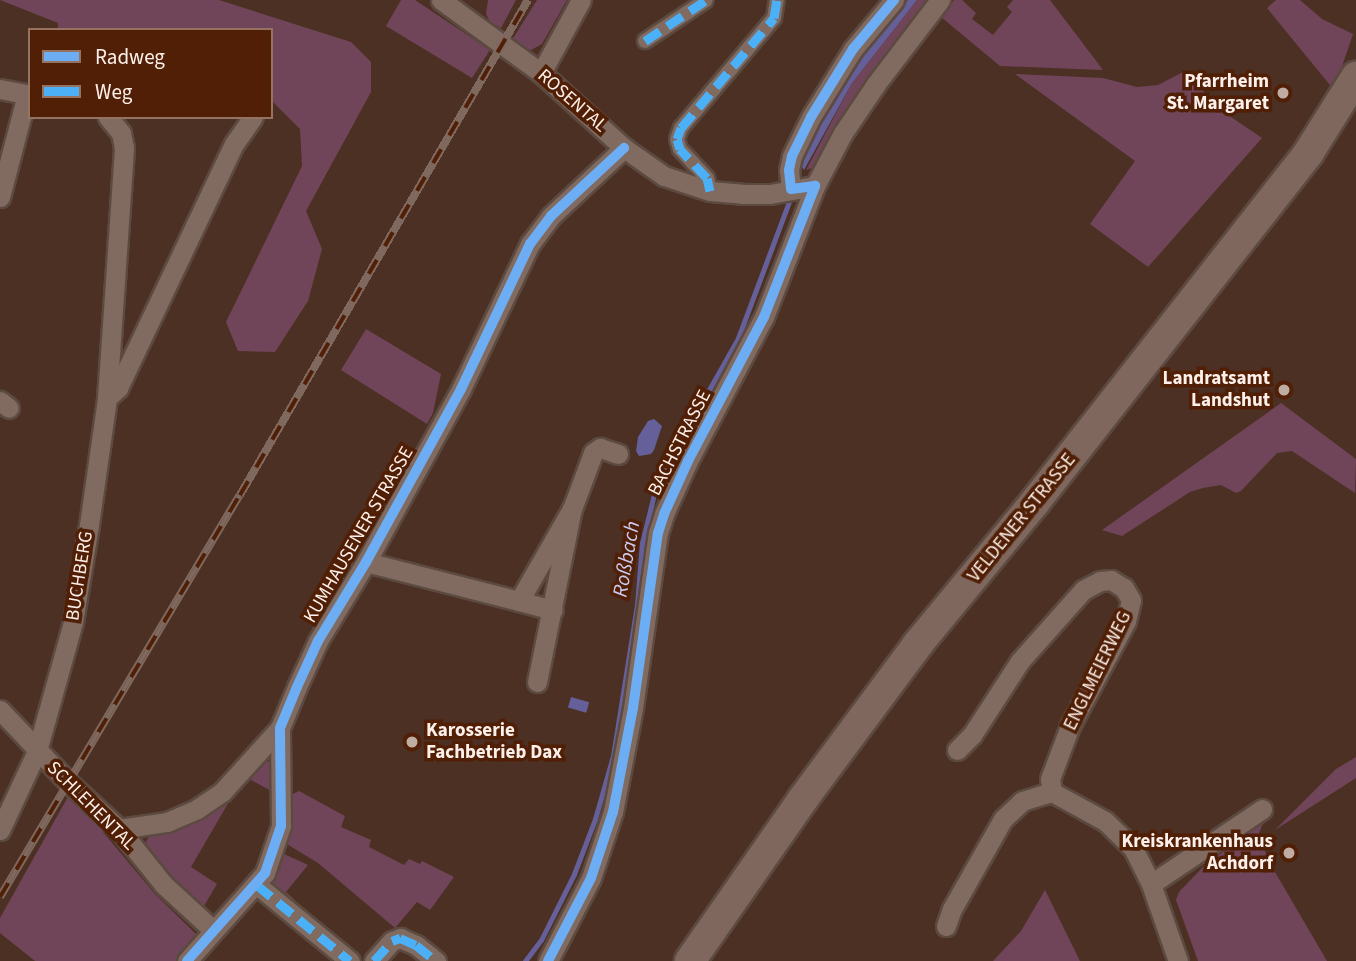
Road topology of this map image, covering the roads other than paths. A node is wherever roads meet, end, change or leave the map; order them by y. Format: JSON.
{"nodes":[{"id":1,"x":441,"y":0,"type":"edge"},
{"id":2,"x":581,"y":0,"type":"edge"},
{"id":3,"x":706,"y":0,"type":"edge"},
{"id":4,"x":777,"y":0,"type":"edge"},
{"id":5,"x":894,"y":0,"type":"edge"},
{"id":6,"x":940,"y":0,"type":"edge"},
{"id":7,"x":464,"y":6,"type":"edge"},
{"id":8,"x":645,"y":41,"type":"dead end"},
{"id":9,"x":541,"y":73,"type":"junction"},
{"id":10,"x":1356,"y":77,"type":"edge"},
{"id":11,"x":0,"y":89,"type":"edge"},
{"id":12,"x":28,"y":94,"type":"edge"},
{"id":13,"x":110,"y":119,"type":"edge"},
{"id":14,"x":252,"y":119,"type":"edge"},
{"id":15,"x":624,"y":148,"type":"junction"},
{"id":16,"x":798,"y":186,"type":"junction"},
{"id":17,"x":710,"y":191,"type":"junction"},
{"id":18,"x":0,"y":197,"type":"edge"},
{"id":19,"x":107,"y":398,"type":"junction"},
{"id":20,"x":618,"y":454,"type":"dead end"},
{"id":21,"x":572,"y":509,"type":"junction"},
{"id":22,"x":366,"y":562,"type":"junction"},
{"id":23,"x":519,"y":601,"type":"junction"},
{"id":24,"x":553,"y":610,"type":"junction"},
{"id":25,"x":537,"y":682,"type":"dead end"},
{"id":26,"x":0,"y":710,"type":"edge"},
{"id":27,"x":281,"y":728,"type":"junction"},
{"id":28,"x":957,"y":750,"type":"dead end"},
{"id":29,"x":37,"y":751,"type":"junction"},
{"id":30,"x":1052,"y":792,"type":"junction"},
{"id":31,"x":1262,"y":809,"type":"dead end"},
{"id":32,"x":119,"y":829,"type":"junction"},
{"id":33,"x":0,"y":830,"type":"edge"},
{"id":34,"x":1151,"y":884,"type":"junction"},
{"id":35,"x":257,"y":885,"type":"junction"},
{"id":36,"x":946,"y":926,"type":"dead end"},
{"id":37,"x":213,"y":930,"type":"junction"},
{"id":38,"x":187,"y":961,"type":"edge"},
{"id":39,"x":350,"y":961,"type":"edge"},
{"id":40,"x":374,"y":961,"type":"edge"},
{"id":41,"x":436,"y":961,"type":"edge"},
{"id":42,"x":548,"y":961,"type":"edge"},
{"id":43,"x":690,"y":961,"type":"edge"},
{"id":44,"x":1178,"y":961,"type":"edge"}],
"edges":[{"from":1,"to":7,"type":"street","name":"ROSENTAL"},
{"from":2,"to":9,"type":"street"},
{"from":3,"to":8,"type":"street"},
{"from":4,"to":17,"type":"street"},
{"from":5,"to":16,"type":"street","name":"BACHSTRASSE"},
{"from":6,"to":16,"type":"street","name":"BACHSTRASSE"},
{"from":7,"to":9,"type":"street","name":"ROSENTAL"},
{"from":9,"to":15,"type":"street","name":"ROSENTAL"},
{"from":10,"to":43,"type":"main road","name":"VELDENER STRASSE"},
{"from":11,"to":12,"type":"street"},
{"from":12,"to":18,"type":"street"},
{"from":13,"to":19,"type":"street","name":"BUCHBERG"},
{"from":14,"to":19,"type":"street","name":"BUCHBERG"},
{"from":15,"to":17,"type":"street","name":"ROSENTAL"},
{"from":15,"to":22,"type":"street","name":"KUMHAUSENER STRASSE"},
{"from":16,"to":17,"type":"street","name":"ROSENTAL"},
{"from":16,"to":42,"type":"street","name":"BACHSTRASSE"},
{"from":19,"to":29,"type":"street","name":"BUCHBERG"},
{"from":20,"to":21,"type":"street"},
{"from":21,"to":23,"type":"street"},
{"from":21,"to":24,"type":"street"},
{"from":22,"to":23,"type":"street"},
{"from":22,"to":27,"type":"street","name":"KUMHAUSENER STRASSE"},
{"from":23,"to":24,"type":"street"},
{"from":24,"to":25,"type":"street"},
{"from":26,"to":29,"type":"street","name":"SCHLEHENTAL"},
{"from":27,"to":32,"type":"street","name":"KUMHAUSENER STRASSE"},
{"from":27,"to":35,"type":"street","name":"KUMHAUSENER STRASSE"},
{"from":28,"to":30,"type":"street","name":"ENGLMEIERWEG"},
{"from":29,"to":32,"type":"street","name":"SCHLEHENTAL"},
{"from":29,"to":33,"type":"street","name":"BUCHBERG"},
{"from":30,"to":34,"type":"street"},
{"from":30,"to":36,"type":"street"},
{"from":31,"to":34,"type":"street"},
{"from":32,"to":37,"type":"street","name":"SCHLEHENTAL"},
{"from":34,"to":44,"type":"street"},
{"from":35,"to":37,"type":"street","name":"KUMHAUSENER STRASSE"},
{"from":35,"to":39,"type":"street"},
{"from":37,"to":38,"type":"street","name":"KUMHAUSENER STRASSE"},
{"from":40,"to":41,"type":"street"}]}
